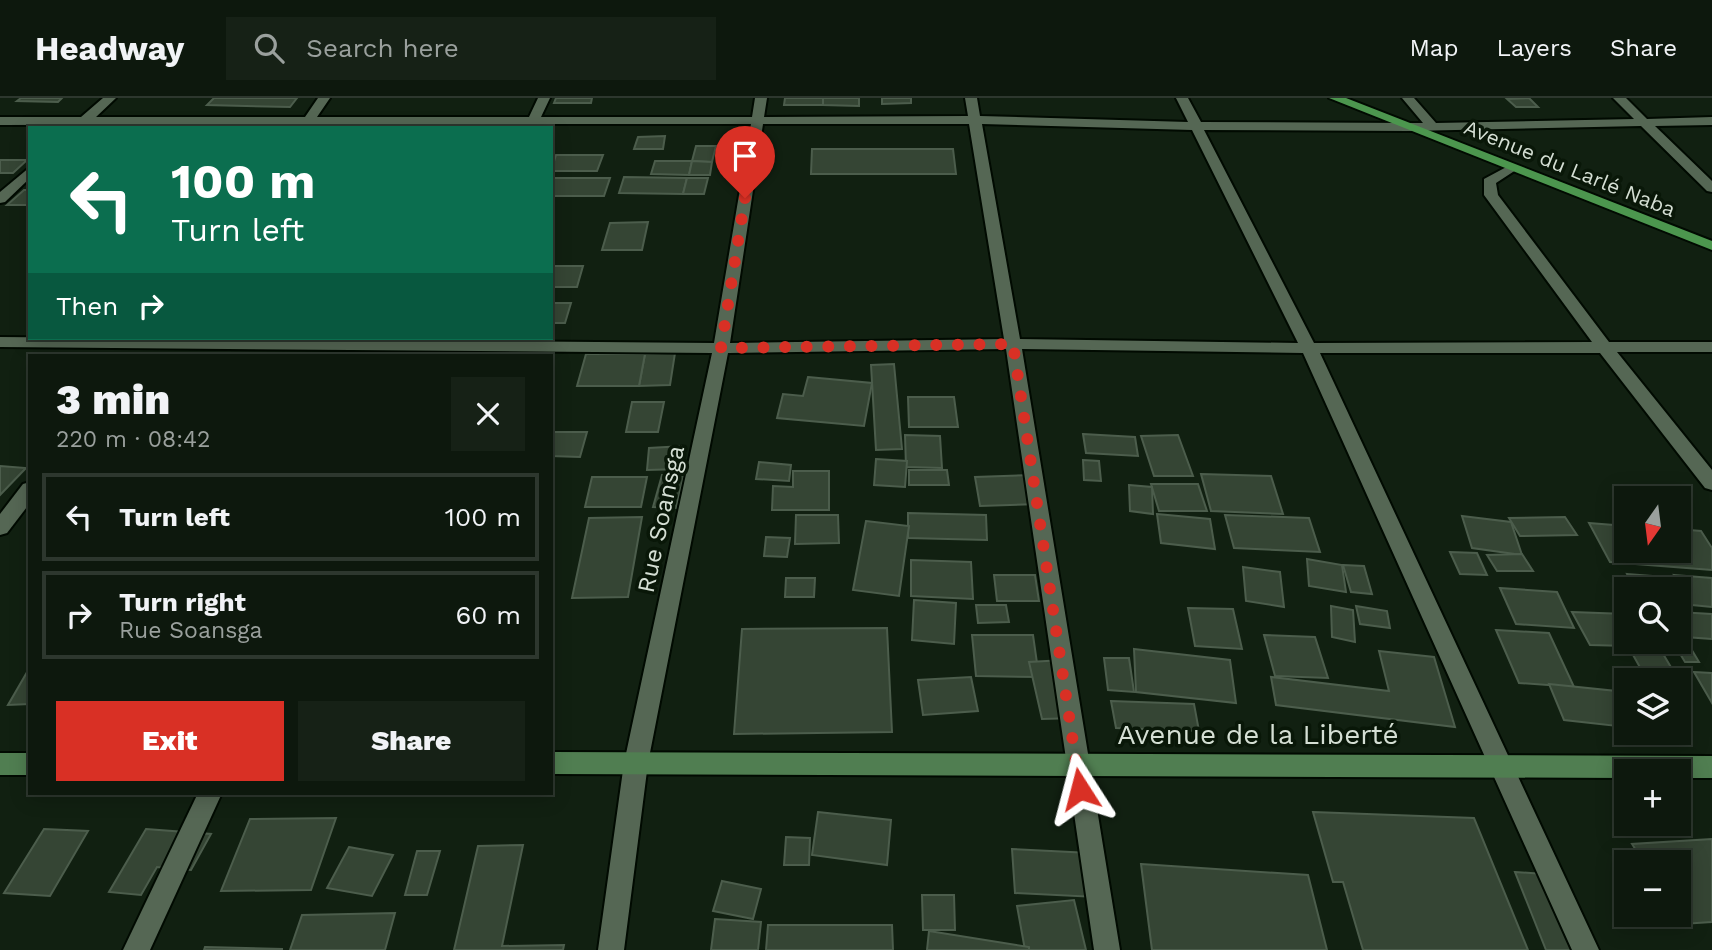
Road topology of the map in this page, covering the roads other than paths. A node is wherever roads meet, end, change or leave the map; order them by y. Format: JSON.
{"nodes":[{"id":1,"x":110,"y":98,"type":"edge"},
{"id":2,"x":324,"y":98,"type":"edge"},
{"id":3,"x":544,"y":98,"type":"edge"},
{"id":4,"x":761,"y":98,"type":"edge"},
{"id":5,"x":971,"y":98,"type":"edge"},
{"id":6,"x":1182,"y":98,"type":"edge"},
{"id":7,"x":1335,"y":98,"type":"edge"},
{"id":8,"x":1408,"y":98,"type":"edge"},
{"id":9,"x":1619,"y":98,"type":"edge"},
{"id":10,"x":974,"y":120,"type":"junction"},
{"id":11,"x":1644,"y":120,"type":"junction"},
{"id":12,"x":0,"y":121,"type":"edge"},
{"id":13,"x":1712,"y":121,"type":"edge"},
{"id":14,"x":757,"y":122,"type":"junction"},
{"id":15,"x":81,"y":124,"type":"edge"},
{"id":16,"x":306,"y":124,"type":"edge"},
{"id":17,"x":531,"y":125,"type":"edge"},
{"id":18,"x":1195,"y":126,"type":"junction"},
{"id":19,"x":1432,"y":126,"type":"junction"},
{"id":20,"x":1409,"y":127,"type":"junction"},
{"id":21,"x":1512,"y":167,"type":"junction"},
{"id":22,"x":28,"y":173,"type":"edge"},
{"id":23,"x":1712,"y":188,"type":"edge"},
{"id":24,"x":0,"y":199,"type":"edge"},
{"id":25,"x":1712,"y":246,"type":"edge"},
{"id":26,"x":0,"y":342,"type":"edge"},
{"id":27,"x":1013,"y":344,"type":"junction"},
{"id":28,"x":139,"y":345,"type":"edge"},
{"id":29,"x":430,"y":346,"type":"edge"},
{"id":30,"x":1604,"y":347,"type":"junction"},
{"id":31,"x":1712,"y":347,"type":"edge"},
{"id":32,"x":721,"y":348,"type":"junction"},
{"id":33,"x":1309,"y":348,"type":"junction"},
{"id":34,"x":1712,"y":483,"type":"edge"},
{"id":35,"x":28,"y":492,"type":"edge"},
{"id":36,"x":0,"y":528,"type":"edge"},
{"id":37,"x":1076,"y":762,"type":"junction"},
{"id":38,"x":553,"y":763,"type":"edge"},
{"id":39,"x":636,"y":763,"type":"junction"},
{"id":40,"x":0,"y":764,"type":"edge"},
{"id":41,"x":28,"y":764,"type":"edge"},
{"id":42,"x":1500,"y":766,"type":"junction"},
{"id":43,"x":1712,"y":767,"type":"edge"},
{"id":44,"x":209,"y":795,"type":"edge"},
{"id":45,"x":136,"y":950,"type":"edge"},
{"id":46,"x":611,"y":950,"type":"edge"},
{"id":47,"x":1107,"y":950,"type":"edge"},
{"id":48,"x":1586,"y":950,"type":"edge"}],
"edges":[{"from":1,"to":15,"type":"street"},
{"from":2,"to":16,"type":"street"},
{"from":3,"to":17,"type":"street"},
{"from":4,"to":14,"type":"street","name":"Rue Soansga"},
{"from":5,"to":10,"type":"street"},
{"from":6,"to":18,"type":"street"},
{"from":7,"to":20,"type":"main road","name":"Avenue du Larlé Naba"},
{"from":8,"to":19,"type":"street"},
{"from":9,"to":11,"type":"street"},
{"from":10,"to":14,"type":"street"},
{"from":10,"to":18,"type":"street"},
{"from":10,"to":27,"type":"street"},
{"from":11,"to":13,"type":"street"},
{"from":11,"to":19,"type":"street"},
{"from":11,"to":23,"type":"street"},
{"from":12,"to":15,"type":"street"},
{"from":14,"to":17,"type":"street"},
{"from":14,"to":32,"type":"street","name":"Rue Soansga"},
{"from":15,"to":16,"type":"street"},
{"from":16,"to":17,"type":"street"},
{"from":18,"to":20,"type":"street"},
{"from":18,"to":33,"type":"street"},
{"from":19,"to":20,"type":"street"},
{"from":20,"to":21,"type":"main road","name":"Avenue du Larlé Naba"},
{"from":21,"to":25,"type":"main road","name":"Avenue du Larlé Naba"},
{"from":21,"to":30,"type":"street"},
{"from":22,"to":24,"type":"street"},
{"from":26,"to":28,"type":"street"},
{"from":27,"to":32,"type":"street"},
{"from":27,"to":33,"type":"street"},
{"from":27,"to":37,"type":"street"},
{"from":28,"to":29,"type":"street"},
{"from":29,"to":32,"type":"street"},
{"from":30,"to":31,"type":"street"},
{"from":30,"to":33,"type":"street"},
{"from":30,"to":34,"type":"street"},
{"from":32,"to":39,"type":"street","name":"Rue Soansga"},
{"from":33,"to":42,"type":"street"},
{"from":35,"to":36,"type":"street"},
{"from":37,"to":39,"type":"main road","name":"Avenue de la Liberté"},
{"from":37,"to":42,"type":"main road","name":"Avenue de la Liberté"},
{"from":37,"to":47,"type":"street"},
{"from":38,"to":39,"type":"main road","name":"Avenue de la Liberté"},
{"from":39,"to":46,"type":"street","name":"Rue Soansga"},
{"from":40,"to":41,"type":"main road"},
{"from":42,"to":43,"type":"main road","name":"Avenue de la Liberté"},
{"from":42,"to":48,"type":"street"},
{"from":44,"to":45,"type":"street"}]}
